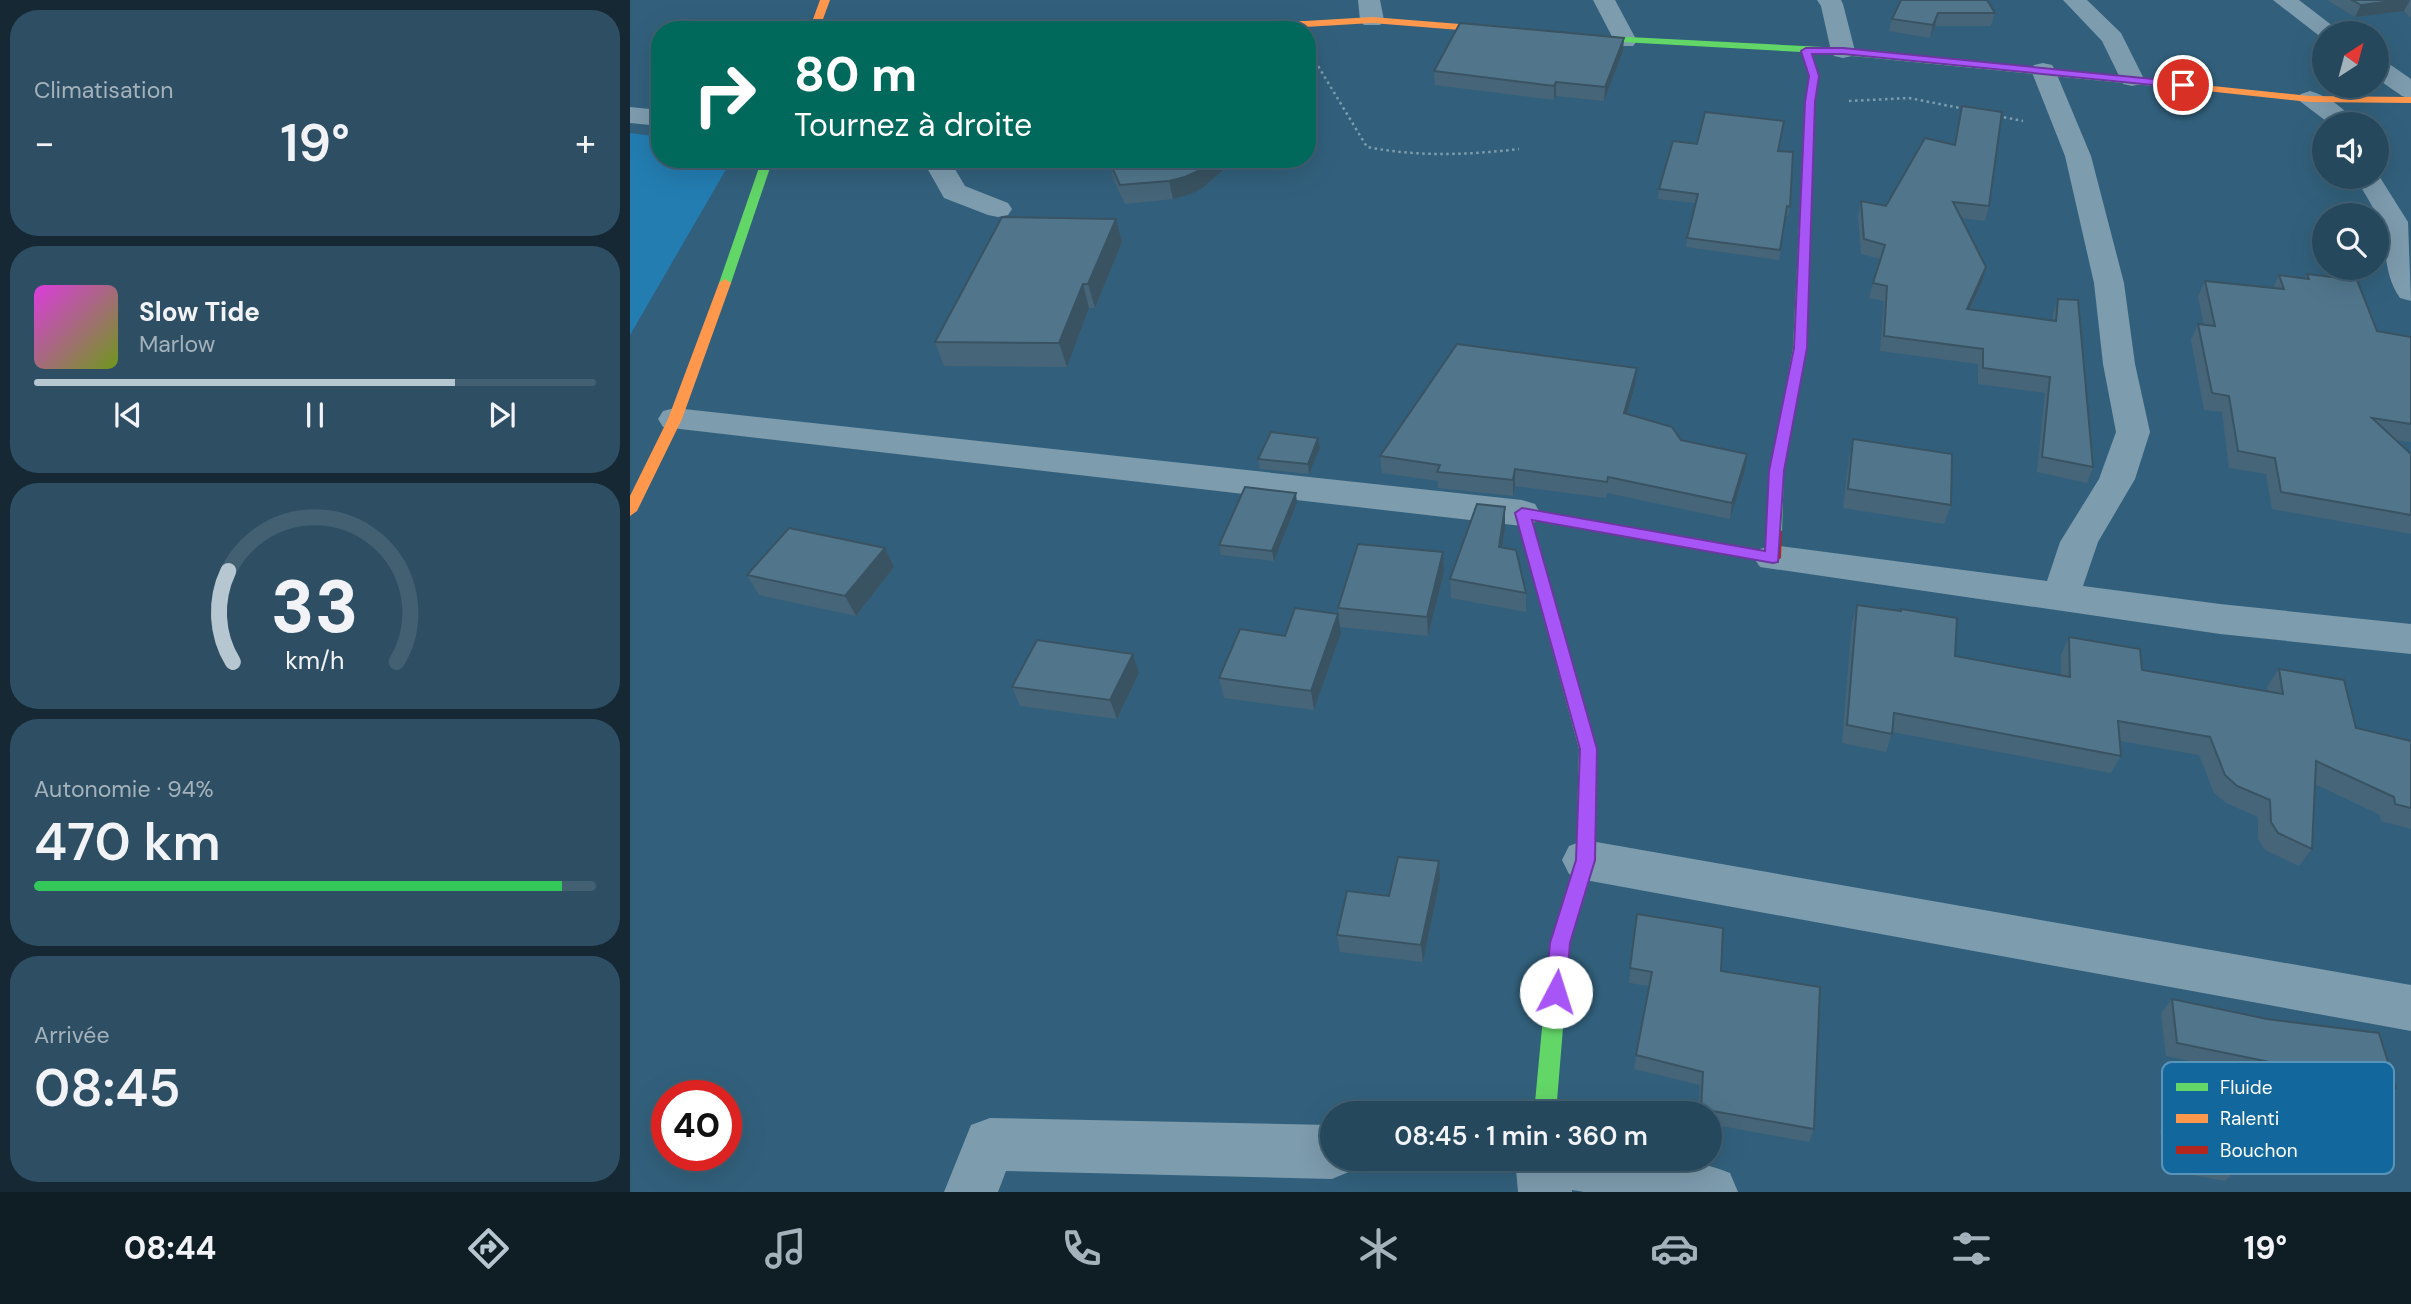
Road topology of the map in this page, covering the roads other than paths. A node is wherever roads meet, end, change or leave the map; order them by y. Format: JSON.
{"nodes":[{"id":1,"x":825,"y":0,"type":"edge"},
{"id":2,"x":1604,"y":0,"type":"edge"},
{"id":3,"x":1828,"y":0,"type":"edge"},
{"id":4,"x":2074,"y":0,"type":"edge"},
{"id":5,"x":2284,"y":0,"type":"edge"},
{"id":6,"x":1370,"y":10,"type":"edge"},
{"id":7,"x":817,"y":21,"type":"edge"},
{"id":8,"x":2313,"y":21,"type":"edge"},
{"id":9,"x":1316,"y":22,"type":"edge"},
{"id":10,"x":1532,"y":33,"type":"edge"},
{"id":11,"x":1558,"y":36,"type":"edge"},
{"id":12,"x":1625,"y":41,"type":"junction"},
{"id":13,"x":1806,"y":51,"type":"junction"},
{"id":14,"x":1843,"y":51,"type":"junction"},
{"id":15,"x":2043,"y":70,"type":"junction"},
{"id":16,"x":2389,"y":75,"type":"edge"},
{"id":17,"x":2132,"y":79,"type":"junction"},
{"id":18,"x":2411,"y":91,"type":"edge"},
{"id":19,"x":2310,"y":99,"type":"junction"},
{"id":20,"x":2411,"y":100,"type":"edge"},
{"id":21,"x":2330,"y":112,"type":"edge"},
{"id":22,"x":630,"y":115,"type":"edge"},
{"id":23,"x":651,"y":117,"type":"edge"},
{"id":24,"x":765,"y":168,"type":"edge"},
{"id":25,"x":940,"y":168,"type":"edge"},
{"id":26,"x":2376,"y":189,"type":"edge"},
{"id":27,"x":998,"y":209,"type":"dead end"},
{"id":28,"x":2411,"y":292,"type":"edge"},
{"id":29,"x":675,"y":419,"type":"junction"},
{"id":30,"x":630,"y":511,"type":"edge"},
{"id":31,"x":1522,"y":513,"type":"junction"},
{"id":32,"x":1773,"y":558,"type":"junction"},
{"id":33,"x":2061,"y":596,"type":"junction"},
{"id":34,"x":2411,"y":639,"type":"edge"},
{"id":35,"x":1586,"y":860,"type":"junction"},
{"id":36,"x":2411,"y":1008,"type":"edge"},
{"id":37,"x":1546,"y":1101,"type":"edge"},
{"id":38,"x":1320,"y":1152,"type":"edge"},
{"id":39,"x":1543,"y":1171,"type":"edge"},
{"id":40,"x":1611,"y":1171,"type":"edge"},
{"id":41,"x":971,"y":1192,"type":"edge"},
{"id":42,"x":1545,"y":1192,"type":"edge"},
{"id":43,"x":1711,"y":1192,"type":"edge"}],
"edges":[{"from":1,"to":7,"type":"main road"},
{"from":2,"to":12,"type":"street"},
{"from":3,"to":14,"type":"street"},
{"from":4,"to":17,"type":"street"},
{"from":5,"to":8,"type":"street"},
{"from":6,"to":9,"type":"main road"},
{"from":6,"to":10,"type":"main road"},
{"from":11,"to":12,"type":"main road"},
{"from":12,"to":13,"type":"main road"},
{"from":13,"to":14,"type":"main road"},
{"from":13,"to":32,"type":"main road"},
{"from":14,"to":15,"type":"main road"},
{"from":15,"to":17,"type":"main road"},
{"from":15,"to":33,"type":"street"},
{"from":16,"to":18,"type":"street"},
{"from":17,"to":19,"type":"main road"},
{"from":19,"to":20,"type":"main road"},
{"from":19,"to":21,"type":"street"},
{"from":22,"to":23,"type":"street"},
{"from":24,"to":29,"type":"main road"},
{"from":25,"to":27,"type":"street"},
{"from":26,"to":28,"type":"street"},
{"from":29,"to":30,"type":"main road"},
{"from":29,"to":31,"type":"street"},
{"from":31,"to":32,"type":"main road"},
{"from":31,"to":35,"type":"main road"},
{"from":32,"to":33,"type":"street"},
{"from":33,"to":34,"type":"street"},
{"from":35,"to":36,"type":"street"},
{"from":35,"to":37,"type":"main road"},
{"from":38,"to":41,"type":"street"},
{"from":39,"to":42,"type":"street"},
{"from":40,"to":43,"type":"street"}]}
